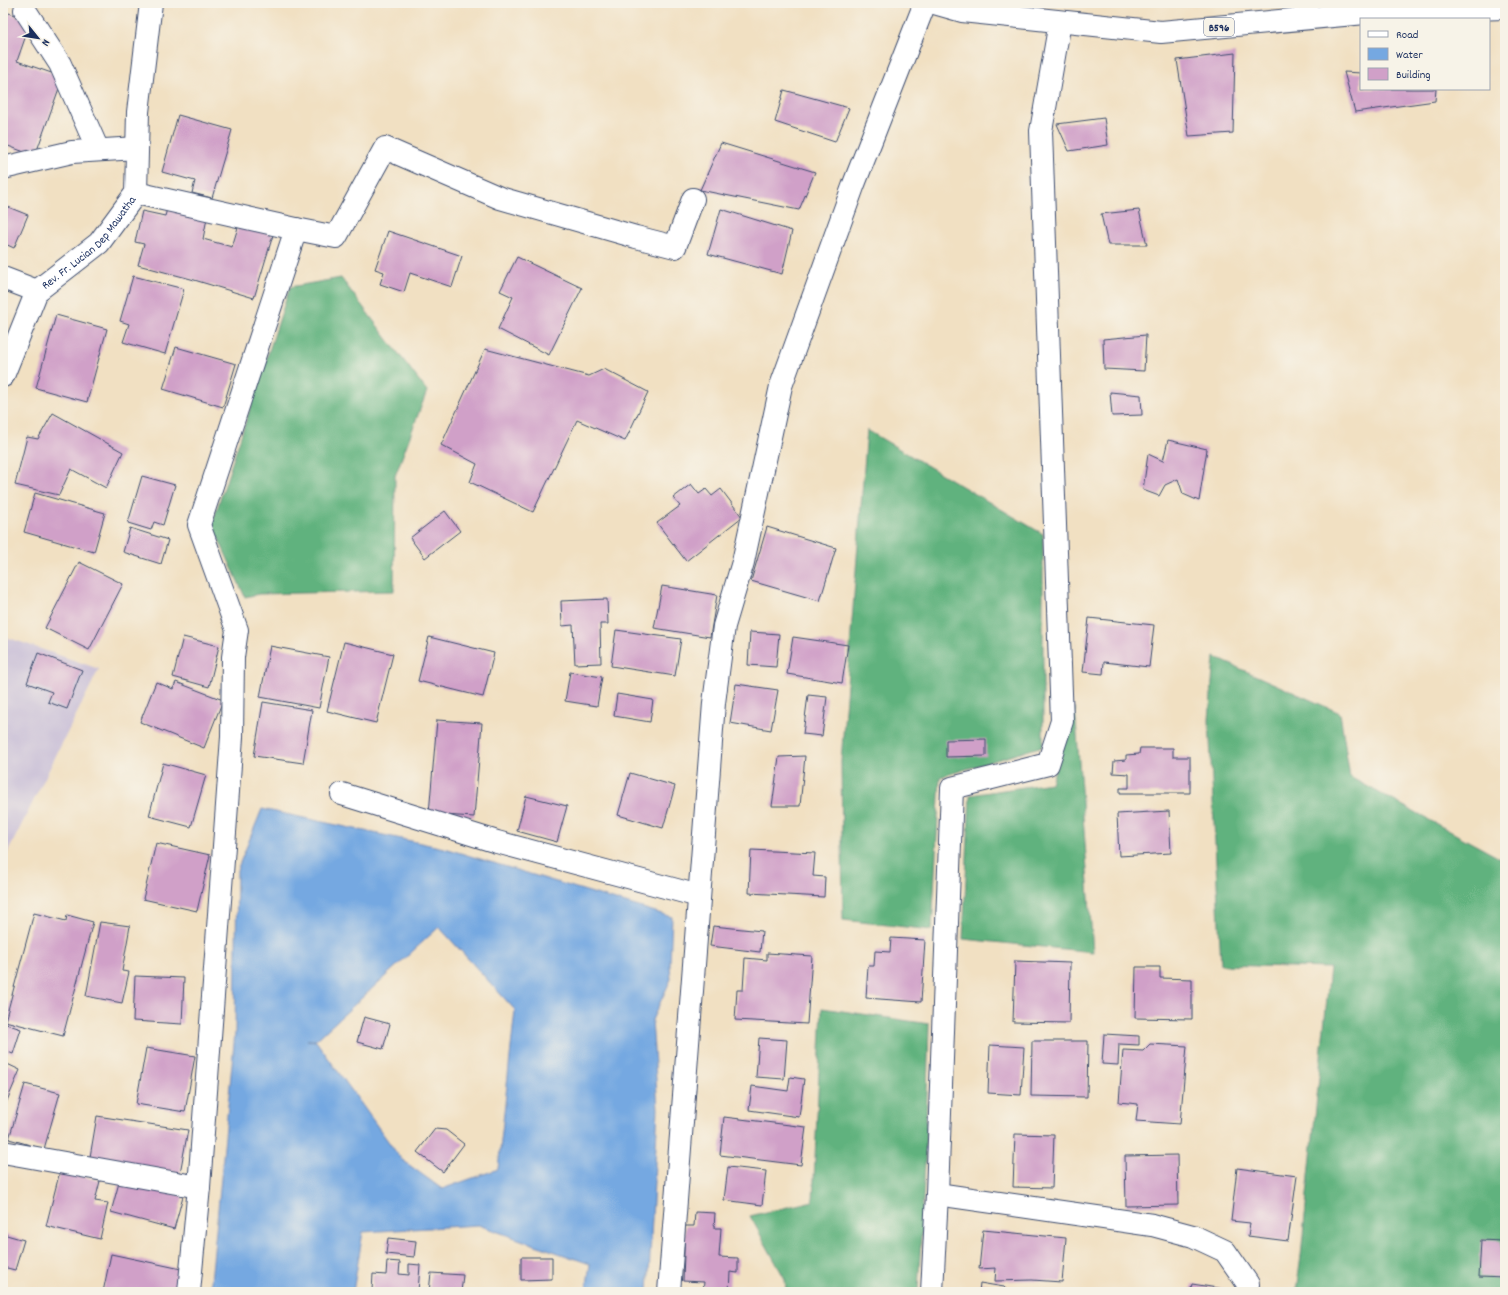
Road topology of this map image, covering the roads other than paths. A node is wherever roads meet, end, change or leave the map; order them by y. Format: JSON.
{"nodes":[{"id":1,"x":151,"y":3,"type":"edge"},
{"id":2,"x":925,"y":3,"type":"edge"},
{"id":3,"x":934,"y":3,"type":"edge"},
{"id":4,"x":1505,"y":8,"type":"edge"},
{"id":5,"x":25,"y":10,"type":"dead end"},
{"id":6,"x":1060,"y":22,"type":"junction"},
{"id":7,"x":137,"y":148,"type":"junction"},
{"id":8,"x":98,"y":150,"type":"junction"},
{"id":9,"x":3,"y":168,"type":"edge"},
{"id":10,"x":136,"y":193,"type":"junction"},
{"id":11,"x":693,"y":199,"type":"dead end"},
{"id":12,"x":296,"y":229,"type":"junction"},
{"id":13,"x":3,"y":278,"type":"edge"},
{"id":14,"x":37,"y":291,"type":"junction"},
{"id":15,"x":3,"y":376,"type":"edge"},
{"id":16,"x":342,"y":794,"type":"dead end"},
{"id":17,"x":699,"y":896,"type":"junction"},
{"id":18,"x":3,"y":1152,"type":"edge"},
{"id":19,"x":199,"y":1187,"type":"junction"},
{"id":20,"x":937,"y":1194,"type":"junction"},
{"id":21,"x":189,"y":1292,"type":"edge"},
{"id":22,"x":670,"y":1292,"type":"edge"},
{"id":23,"x":932,"y":1292,"type":"edge"},
{"id":24,"x":1247,"y":1292,"type":"edge"}],
"edges":[{"from":1,"to":7,"type":"street","name":"Rev. Fr. Lucian Dep Mawatha"},
{"from":2,"to":17,"type":"street"},
{"from":3,"to":6,"type":"street","number":"B596"},
{"from":4,"to":6,"type":"street","number":"B596"},
{"from":5,"to":8,"type":"street"},
{"from":6,"to":20,"type":"street"},
{"from":7,"to":8,"type":"street"},
{"from":7,"to":10,"type":"street","name":"Rev. Fr. Lucian Dep Mawatha"},
{"from":8,"to":9,"type":"street"},
{"from":10,"to":12,"type":"street"},
{"from":10,"to":14,"type":"street","name":"Rev. Fr. Lucian Dep Mawatha"},
{"from":11,"to":12,"type":"street"},
{"from":12,"to":19,"type":"street"},
{"from":13,"to":14,"type":"street"},
{"from":14,"to":15,"type":"street","name":"Rev. Fr. Lucian Dep Mawatha"},
{"from":16,"to":17,"type":"street"},
{"from":17,"to":22,"type":"street"},
{"from":18,"to":19,"type":"street"},
{"from":19,"to":21,"type":"street"},
{"from":20,"to":23,"type":"street"},
{"from":20,"to":24,"type":"street"}]}
